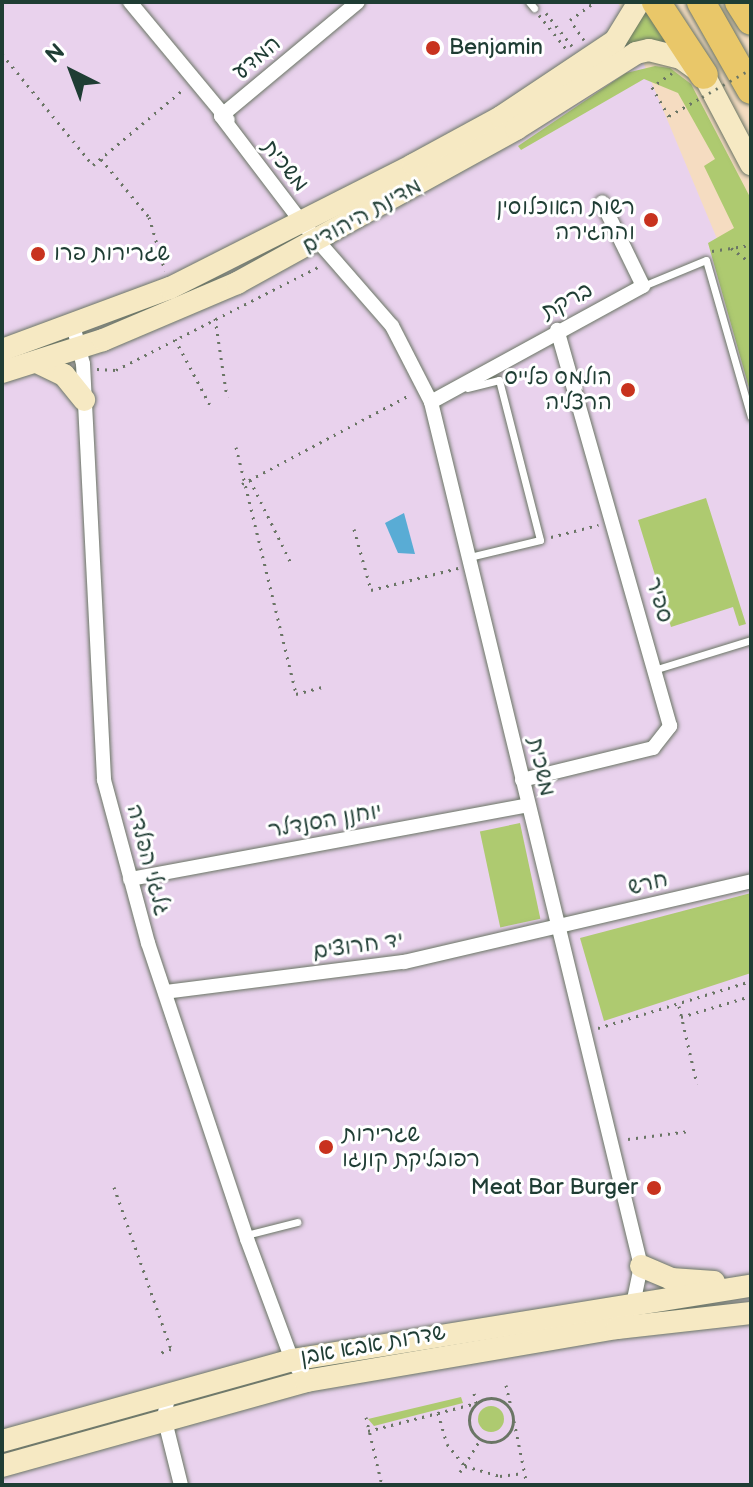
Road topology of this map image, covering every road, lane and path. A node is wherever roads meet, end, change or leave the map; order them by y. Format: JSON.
{"nodes":[{"id":1,"x":130,"y":2,"type":"edge"},
{"id":2,"x":595,"y":2,"type":"edge"},
{"id":3,"x":639,"y":2,"type":"edge"},
{"id":4,"x":656,"y":2,"type":"edge"},
{"id":5,"x":701,"y":2,"type":"edge"},
{"id":6,"x":739,"y":2,"type":"edge"},
{"id":7,"x":353,"y":4,"type":"edge"},
{"id":8,"x":532,"y":5,"type":"edge"},
{"id":9,"x":546,"y":13,"type":"dead end"},
{"id":10,"x":751,"y":21,"type":"edge"},
{"id":11,"x":2,"y":54,"type":"edge"},
{"id":12,"x":586,"y":61,"type":"junction"},
{"id":13,"x":751,"y":69,"type":"edge"},
{"id":14,"x":691,"y":72,"type":"junction"},
{"id":15,"x":193,"y":81,"type":"junction"},
{"id":16,"x":751,"y":90,"type":"edge"},
{"id":17,"x":221,"y":116,"type":"junction"},
{"id":18,"x":101,"y":159,"type":"junction"},
{"id":19,"x":751,"y":164,"type":"edge"},
{"id":20,"x":602,"y":202,"type":"dead end"},
{"id":21,"x":311,"y":228,"type":"junction"},
{"id":22,"x":751,"y":245,"type":"edge"},
{"id":23,"x":731,"y":248,"type":"junction"},
{"id":24,"x":716,"y":249,"type":"dead end"},
{"id":25,"x":751,"y":263,"type":"edge"},
{"id":26,"x":321,"y":266,"type":"dead end"},
{"id":27,"x":643,"y":286,"type":"junction"},
{"id":28,"x":170,"y":288,"type":"junction"},
{"id":29,"x":215,"y":318,"type":"junction"},
{"id":30,"x":73,"y":325,"type":"junction"},
{"id":31,"x":557,"y":330,"type":"junction"},
{"id":32,"x":175,"y":339,"type":"junction"},
{"id":33,"x":3,"y":346,"type":"edge"},
{"id":34,"x":85,"y":355,"type":"junction"},
{"id":35,"x":37,"y":362,"type":"junction"},
{"id":36,"x":2,"y":372,"type":"edge"},
{"id":37,"x":411,"y":394,"type":"dead end"},
{"id":38,"x":445,"y":394,"type":"junction"},
{"id":39,"x":227,"y":397,"type":"dead end"},
{"id":40,"x":84,"y":400,"type":"junction"},
{"id":41,"x":431,"y":402,"type":"junction"},
{"id":42,"x":210,"y":405,"type":"dead end"},
{"id":43,"x":751,"y":417,"type":"edge"},
{"id":44,"x":235,"y":448,"type":"dead end"},
{"id":45,"x":250,"y":480,"type":"junction"},
{"id":46,"x":242,"y":484,"type":"junction"},
{"id":47,"x":588,"y":527,"type":"dead end"},
{"id":48,"x":354,"y":529,"type":"dead end"},
{"id":49,"x":540,"y":540,"type":"junction"},
{"id":50,"x":291,"y":563,"type":"dead end"},
{"id":51,"x":462,"y":563,"type":"junction"},
{"id":52,"x":751,"y":640,"type":"edge"},
{"id":53,"x":657,"y":669,"type":"junction"},
{"id":54,"x":326,"y":686,"type":"dead end"},
{"id":55,"x":522,"y":780,"type":"junction"},
{"id":56,"x":528,"y":805,"type":"junction"},
{"id":57,"x":130,"y":879,"type":"junction"},
{"id":58,"x":751,"y":881,"type":"edge"},
{"id":59,"x":556,"y":930,"type":"junction"},
{"id":60,"x":751,"y":981,"type":"edge"},
{"id":61,"x":165,"y":992,"type":"junction"},
{"id":62,"x":751,"y":996,"type":"edge"},
{"id":63,"x":679,"y":1004,"type":"junction"},
{"id":64,"x":681,"y":1017,"type":"junction"},
{"id":65,"x":583,"y":1033,"type":"junction"},
{"id":66,"x":697,"y":1084,"type":"dead end"},
{"id":67,"x":689,"y":1131,"type":"dead end"},
{"id":68,"x":628,"y":1139,"type":"dead end"},
{"id":69,"x":114,"y":1187,"type":"dead end"},
{"id":70,"x":297,"y":1222,"type":"dead end"},
{"id":71,"x":246,"y":1235,"type":"junction"},
{"id":72,"x":641,"y":1266,"type":"junction"},
{"id":73,"x":751,"y":1286,"type":"edge"},
{"id":74,"x":637,"y":1301,"type":"junction"},
{"id":75,"x":751,"y":1313,"type":"edge"},
{"id":76,"x":617,"y":1328,"type":"junction"},
{"id":77,"x":160,"y":1353,"type":"dead end"},
{"id":78,"x":292,"y":1360,"type":"junction"},
{"id":79,"x":306,"y":1381,"type":"junction"},
{"id":80,"x":506,"y":1385,"type":"dead end"},
{"id":81,"x":169,"y":1392,"type":"junction"},
{"id":82,"x":474,"y":1393,"type":"dead end"},
{"id":83,"x":476,"y":1403,"type":"junction"},
{"id":84,"x":438,"y":1413,"type":"junction"},
{"id":85,"x":513,"y":1415,"type":"junction"},
{"id":86,"x":164,"y":1417,"type":"junction"},
{"id":87,"x":366,"y":1417,"type":"dead end"},
{"id":88,"x":368,"y":1431,"type":"junction"},
{"id":89,"x":481,"y":1439,"type":"junction"},
{"id":90,"x":2,"y":1441,"type":"edge"},
{"id":91,"x":2,"y":1466,"type":"edge"},
{"id":92,"x":465,"y":1466,"type":"junction"},
{"id":93,"x":460,"y":1472,"type":"dead end"},
{"id":94,"x":524,"y":1473,"type":"junction"},
{"id":95,"x":526,"y":1480,"type":"dead end"},
{"id":96,"x":181,"y":1485,"type":"edge"},
{"id":97,"x":382,"y":1485,"type":"edge"}],
"edges":[{"from":1,"to":15,"type":"street","name":"משכית"},
{"from":2,"to":12,"type":"path"},
{"from":3,"to":12,"type":"street","name":"מדינת היהודים"},
{"from":4,"to":14,"type":"highway"},
{"from":5,"to":16,"type":"highway"},
{"from":6,"to":10,"type":"highway"},
{"from":7,"to":17,"type":"street","name":"המדע"},
{"from":8,"to":12,"type":"path"},
{"from":9,"to":12,"type":"path"},
{"from":11,"to":18,"type":"path"},
{"from":12,"to":21,"type":"street","name":"מדינת היהודים"},
{"from":13,"to":14,"type":"path","bridge":true},
{"from":14,"to":19,"type":"street"},
{"from":14,"to":21,"type":"street","name":"מדינת היהודים"},
{"from":15,"to":17,"type":"street","name":"משכית"},
{"from":15,"to":18,"type":"path"},
{"from":17,"to":21,"type":"street","name":"משכית"},
{"from":18,"to":28,"type":"path"},
{"from":20,"to":27,"type":"street"},
{"from":21,"to":28,"type":"street","name":"מדינת היהודים"},
{"from":21,"to":34,"type":"street","name":"מדינת היהודים"},
{"from":21,"to":41,"type":"street","name":"משכית"},
{"from":22,"to":23,"type":"path"},
{"from":23,"to":24,"type":"path"},
{"from":23,"to":25,"type":"path"},
{"from":26,"to":29,"type":"path"},
{"from":27,"to":31,"type":"street","name":"ברקת"},
{"from":27,"to":43,"type":"lane"},
{"from":28,"to":30,"type":"street","name":"מדינת היהודים"},
{"from":29,"to":32,"type":"path"},
{"from":29,"to":39,"type":"path"},
{"from":30,"to":33,"type":"street","name":"מדינת היהודים"},
{"from":30,"to":34,"type":"street","name":"גלגלי הפלדה"},
{"from":31,"to":38,"type":"street","name":"ברקת"},
{"from":31,"to":53,"type":"street","name":"ספיר"},
{"from":32,"to":34,"type":"path"},
{"from":32,"to":42,"type":"path"},
{"from":34,"to":35,"type":"street","name":"מדינת היהודים"},
{"from":34,"to":40,"type":"street","name":"גלגלי הפלדה"},
{"from":35,"to":36,"type":"street","name":"מדינת היהודים"},
{"from":35,"to":40,"type":"street"},
{"from":37,"to":45,"type":"path"},
{"from":38,"to":41,"type":"street","name":"ברקת"},
{"from":38,"to":49,"type":"lane"},
{"from":40,"to":57,"type":"street","name":"גלגלי הפלדה"},
{"from":41,"to":51,"type":"street","name":"משכית"},
{"from":44,"to":46,"type":"path"},
{"from":45,"to":46,"type":"path"},
{"from":45,"to":50,"type":"path"},
{"from":46,"to":54,"type":"path"},
{"from":47,"to":49,"type":"path"},
{"from":48,"to":51,"type":"path"},
{"from":49,"to":51,"type":"lane"},
{"from":51,"to":55,"type":"street","name":"משכית"},
{"from":52,"to":53,"type":"lane"},
{"from":53,"to":55,"type":"street","name":"ספיר"},
{"from":55,"to":56,"type":"street","name":"משכית"},
{"from":56,"to":57,"type":"street","name":"יוחנן הסנדלר"},
{"from":56,"to":59,"type":"street","name":"משכית"},
{"from":57,"to":61,"type":"street","name":"גלגלי הפלדה"},
{"from":58,"to":59,"type":"street","name":"חרש"},
{"from":59,"to":61,"type":"street","name":"יד חרוצים"},
{"from":59,"to":65,"type":"street","name":"משכית"},
{"from":60,"to":63,"type":"path"},
{"from":61,"to":71,"type":"street","name":"גלגלי הפלדה"},
{"from":62,"to":64,"type":"path"},
{"from":63,"to":64,"type":"path"},
{"from":63,"to":65,"type":"path"},
{"from":64,"to":66,"type":"path"},
{"from":65,"to":72,"type":"street","name":"משכית"},
{"from":67,"to":68,"type":"path"},
{"from":69,"to":77,"type":"path"},
{"from":70,"to":71,"type":"lane"},
{"from":71,"to":78,"type":"street","name":"גלגלי הפלדה"},
{"from":72,"to":73,"type":"street"},
{"from":72,"to":74,"type":"street","name":"משכית"},
{"from":73,"to":74,"type":"street","name":"שדרות אבא אבן"},
{"from":74,"to":76,"type":"street"},
{"from":74,"to":78,"type":"street","name":"שדרות אבא אבן"},
{"from":75,"to":76,"type":"street","name":"שדרות אבא אבן"},
{"from":76,"to":79,"type":"street","name":"שדרות אבא אבן"},
{"from":78,"to":79,"type":"street","name":"גלגלי הפלדה"},
{"from":78,"to":81,"type":"street","name":"שדרות אבא אבן"},
{"from":79,"to":86,"type":"street","name":"שדרות אבא אבן"},
{"from":80,"to":85,"type":"path"},
{"from":81,"to":86,"type":"street"},
{"from":81,"to":90,"type":"street","name":"שדרות אבא אבן"},
{"from":82,"to":83,"type":"path"},
{"from":83,"to":84,"type":"path"},
{"from":83,"to":85,"type":"path"},
{"from":83,"to":89,"type":"path"},
{"from":84,"to":88,"type":"path"},
{"from":84,"to":92,"type":"path"},
{"from":85,"to":89,"type":"path"},
{"from":85,"to":94,"type":"path"},
{"from":86,"to":91,"type":"street","name":"שדרות אבא אבן"},
{"from":86,"to":96,"type":"street"},
{"from":87,"to":88,"type":"path"},
{"from":88,"to":97,"type":"path"},
{"from":89,"to":92,"type":"path"},
{"from":92,"to":93,"type":"path"},
{"from":92,"to":94,"type":"path"},
{"from":94,"to":95,"type":"path"}]}
